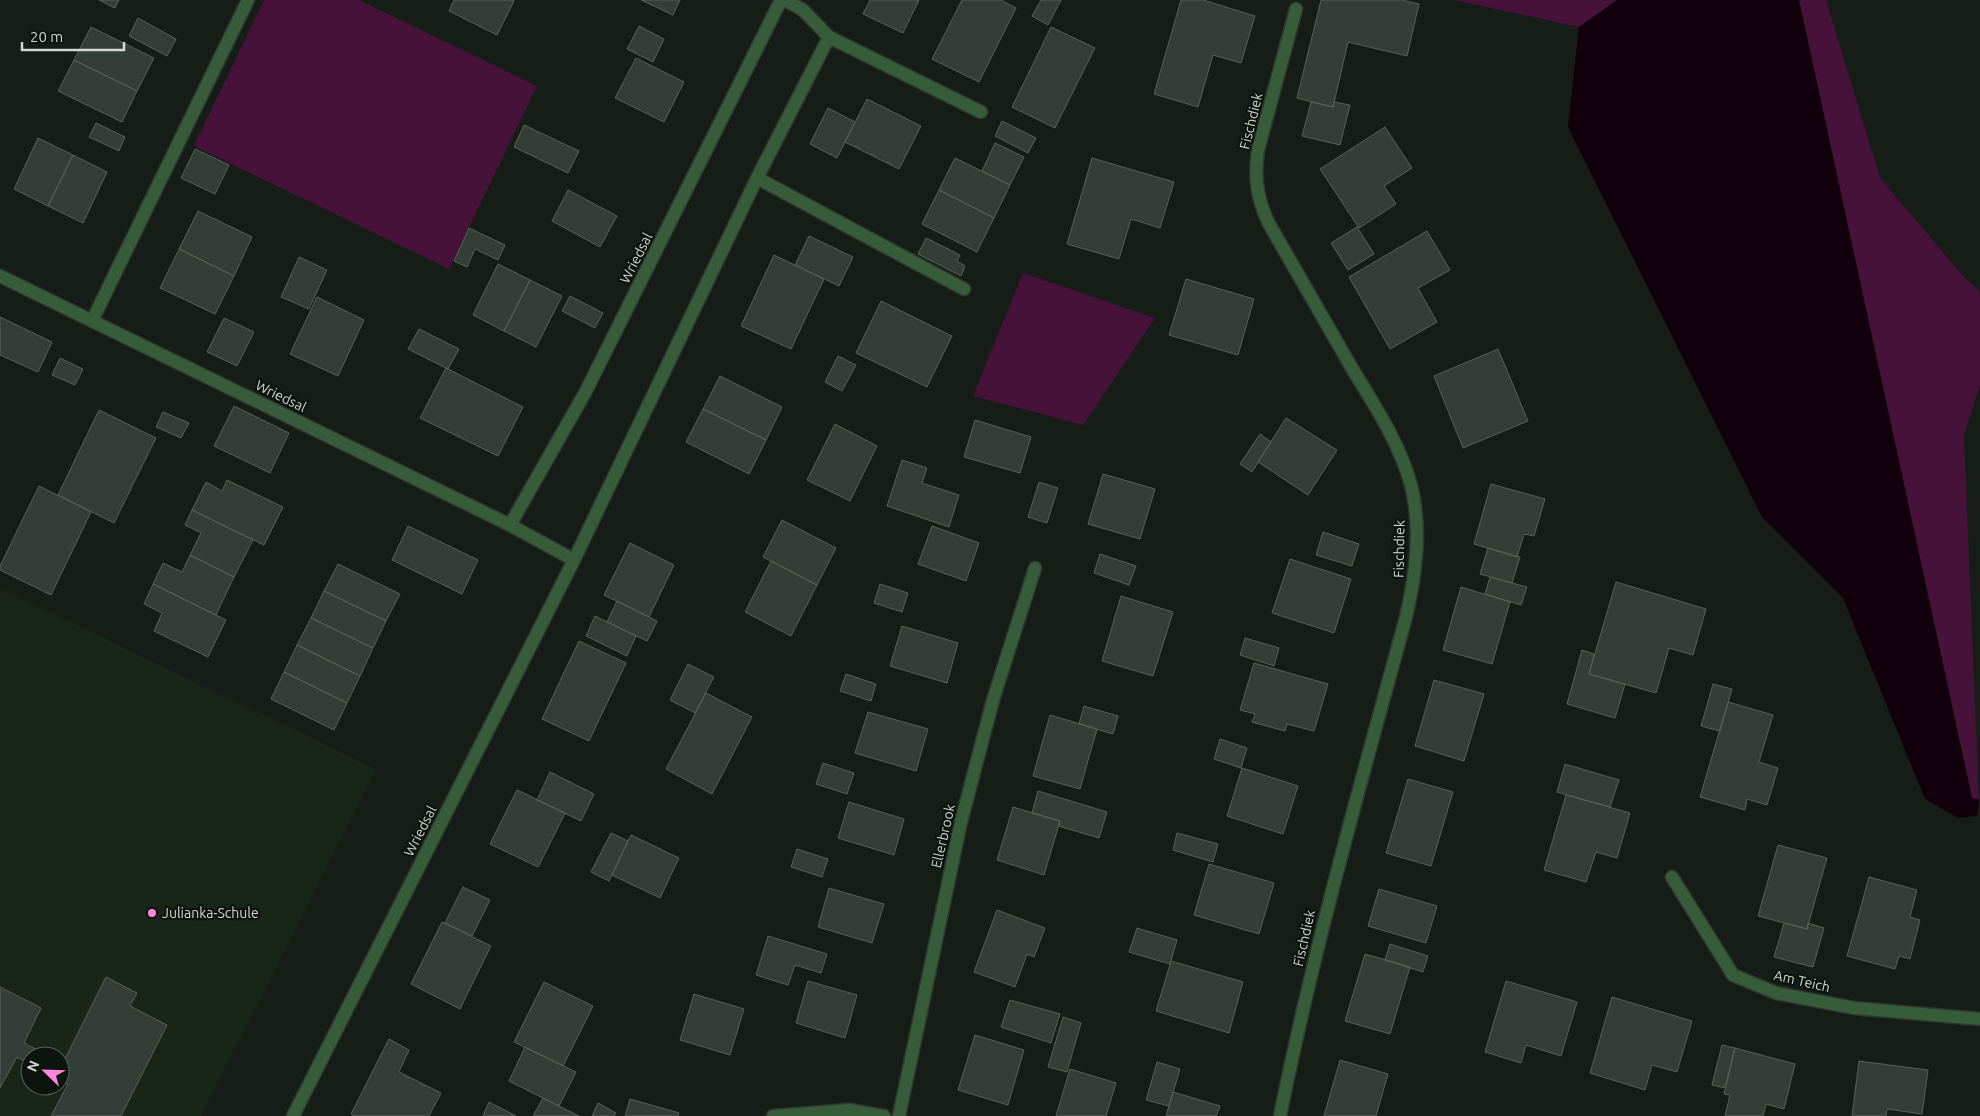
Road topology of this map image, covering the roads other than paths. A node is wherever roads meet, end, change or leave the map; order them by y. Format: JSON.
{"nodes":[{"id":1,"x":248,"y":0,"type":"edge"},
{"id":2,"x":781,"y":0,"type":"edge"},
{"id":3,"x":785,"y":0,"type":"edge"},
{"id":4,"x":1296,"y":9,"type":"dead end"},
{"id":5,"x":830,"y":37,"type":"junction"},
{"id":6,"x":981,"y":112,"type":"dead end"},
{"id":7,"x":757,"y":178,"type":"junction"},
{"id":8,"x":0,"y":276,"type":"edge"},
{"id":9,"x":964,"y":289,"type":"dead end"},
{"id":10,"x":92,"y":321,"type":"junction"},
{"id":11,"x":510,"y":525,"type":"junction"},
{"id":12,"x":574,"y":560,"type":"junction"},
{"id":13,"x":1035,"y":568,"type":"dead end"},
{"id":14,"x":1672,"y":878,"type":"dead end"},
{"id":15,"x":1980,"y":1019,"type":"edge"},
{"id":16,"x":293,"y":1116,"type":"edge"},
{"id":17,"x":773,"y":1116,"type":"edge"},
{"id":18,"x":884,"y":1116,"type":"edge"},
{"id":19,"x":899,"y":1116,"type":"edge"},
{"id":20,"x":1280,"y":1116,"type":"edge"}],
"edges":[{"from":1,"to":10,"type":"street"},
{"from":2,"to":11,"type":"street","name":"Wriedsal"},
{"from":3,"to":5,"type":"street"},
{"from":4,"to":20,"type":"street","name":"Fischdiek"},
{"from":5,"to":6,"type":"street"},
{"from":5,"to":7,"type":"street","name":"Wriedsal"},
{"from":7,"to":9,"type":"street"},
{"from":7,"to":12,"type":"street","name":"Wriedsal"},
{"from":8,"to":10,"type":"street","name":"Wriedsal"},
{"from":10,"to":11,"type":"street","name":"Wriedsal"},
{"from":11,"to":12,"type":"street","name":"Wriedsal"},
{"from":12,"to":16,"type":"street","name":"Wriedsal"},
{"from":13,"to":19,"type":"street","name":"Ellerbrook"},
{"from":14,"to":15,"type":"street","name":"Am Teich"},
{"from":17,"to":18,"type":"street"}]}
